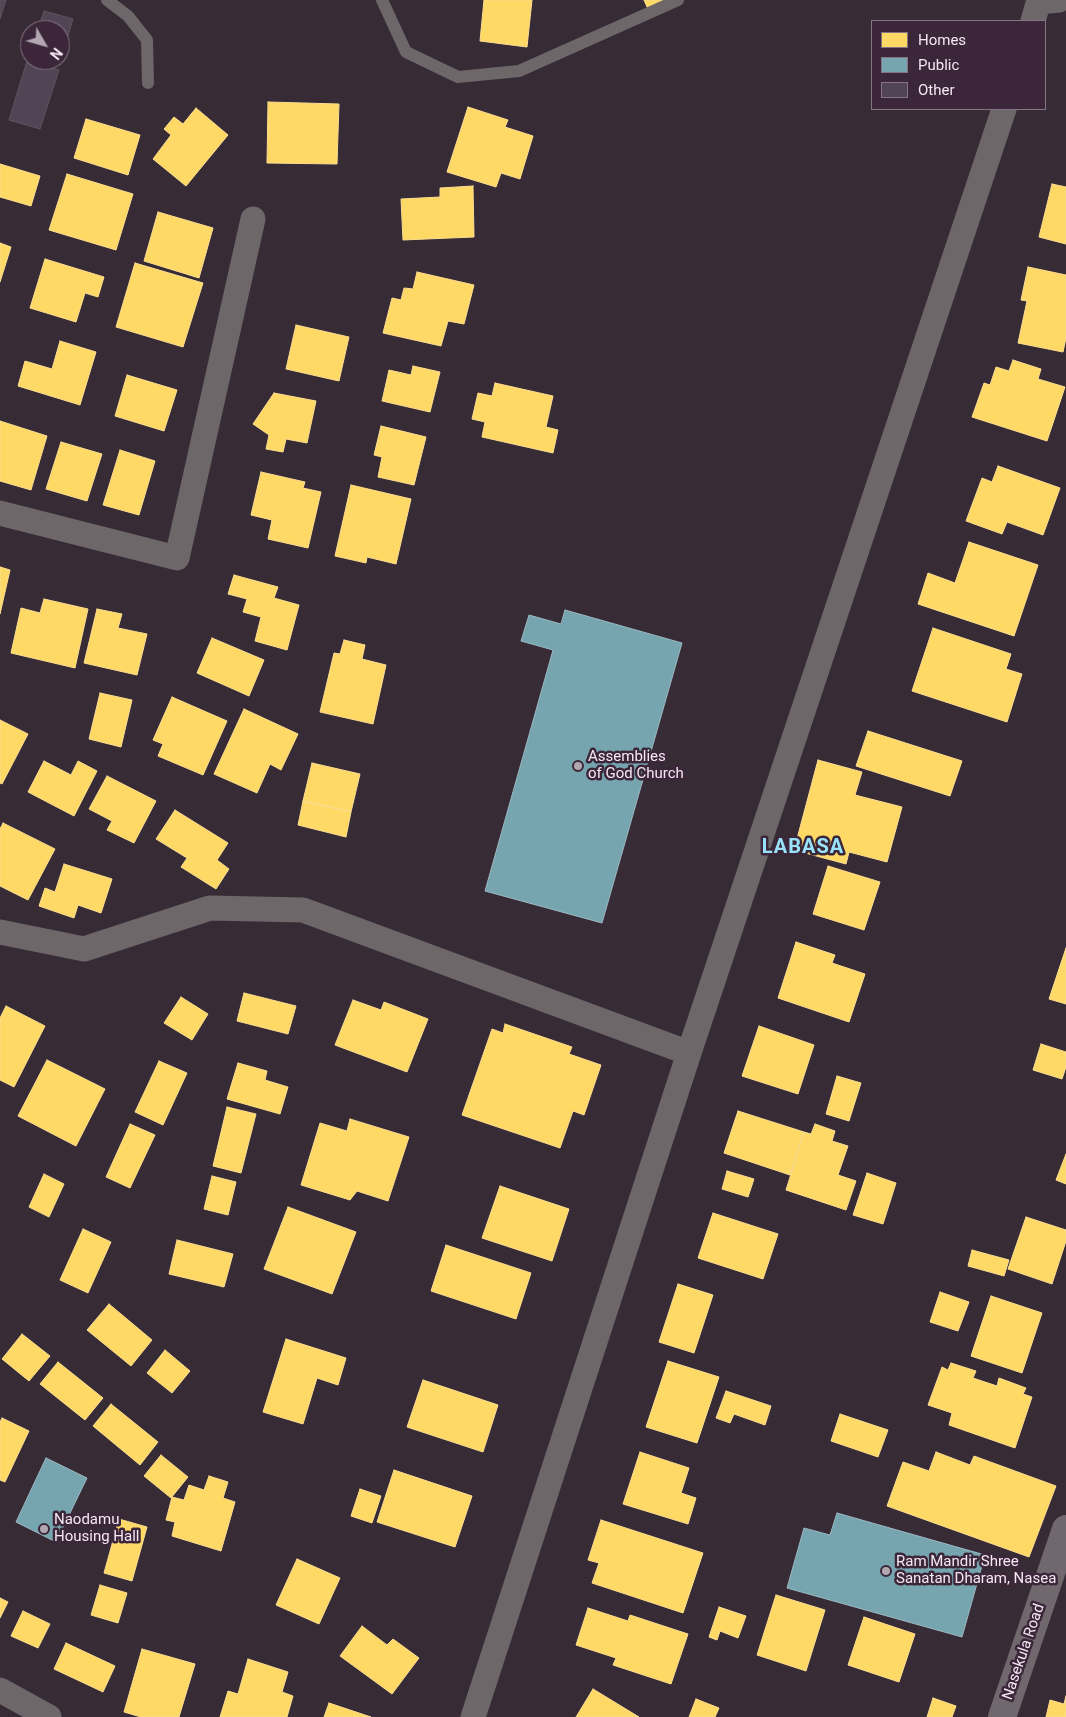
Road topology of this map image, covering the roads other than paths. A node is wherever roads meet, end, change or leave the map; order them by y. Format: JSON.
{"nodes":[{"id":1,"x":107,"y":0,"type":"edge"},
{"id":2,"x":382,"y":0,"type":"edge"},
{"id":3,"x":678,"y":0,"type":"edge"},
{"id":4,"x":148,"y":83,"type":"dead end"},
{"id":5,"x":1004,"y":110,"type":"edge"},
{"id":6,"x":253,"y":219,"type":"dead end"},
{"id":7,"x":0,"y":513,"type":"edge"},
{"id":8,"x":0,"y":932,"type":"edge"},
{"id":9,"x":689,"y":1053,"type":"junction"},
{"id":10,"x":1066,"y":1530,"type":"edge"},
{"id":11,"x":0,"y":1690,"type":"edge"},
{"id":12,"x":49,"y":1717,"type":"edge"},
{"id":13,"x":473,"y":1717,"type":"edge"},
{"id":14,"x":1002,"y":1717,"type":"edge"}],
"edges":[{"from":1,"to":4,"type":"lane"},
{"from":2,"to":3,"type":"lane"},
{"from":5,"to":9,"type":"street"},
{"from":6,"to":7,"type":"street"},
{"from":8,"to":9,"type":"street"},
{"from":9,"to":13,"type":"street"},
{"from":10,"to":14,"type":"main road","name":"Nasekula Road"},
{"from":11,"to":12,"type":"street"}]}
